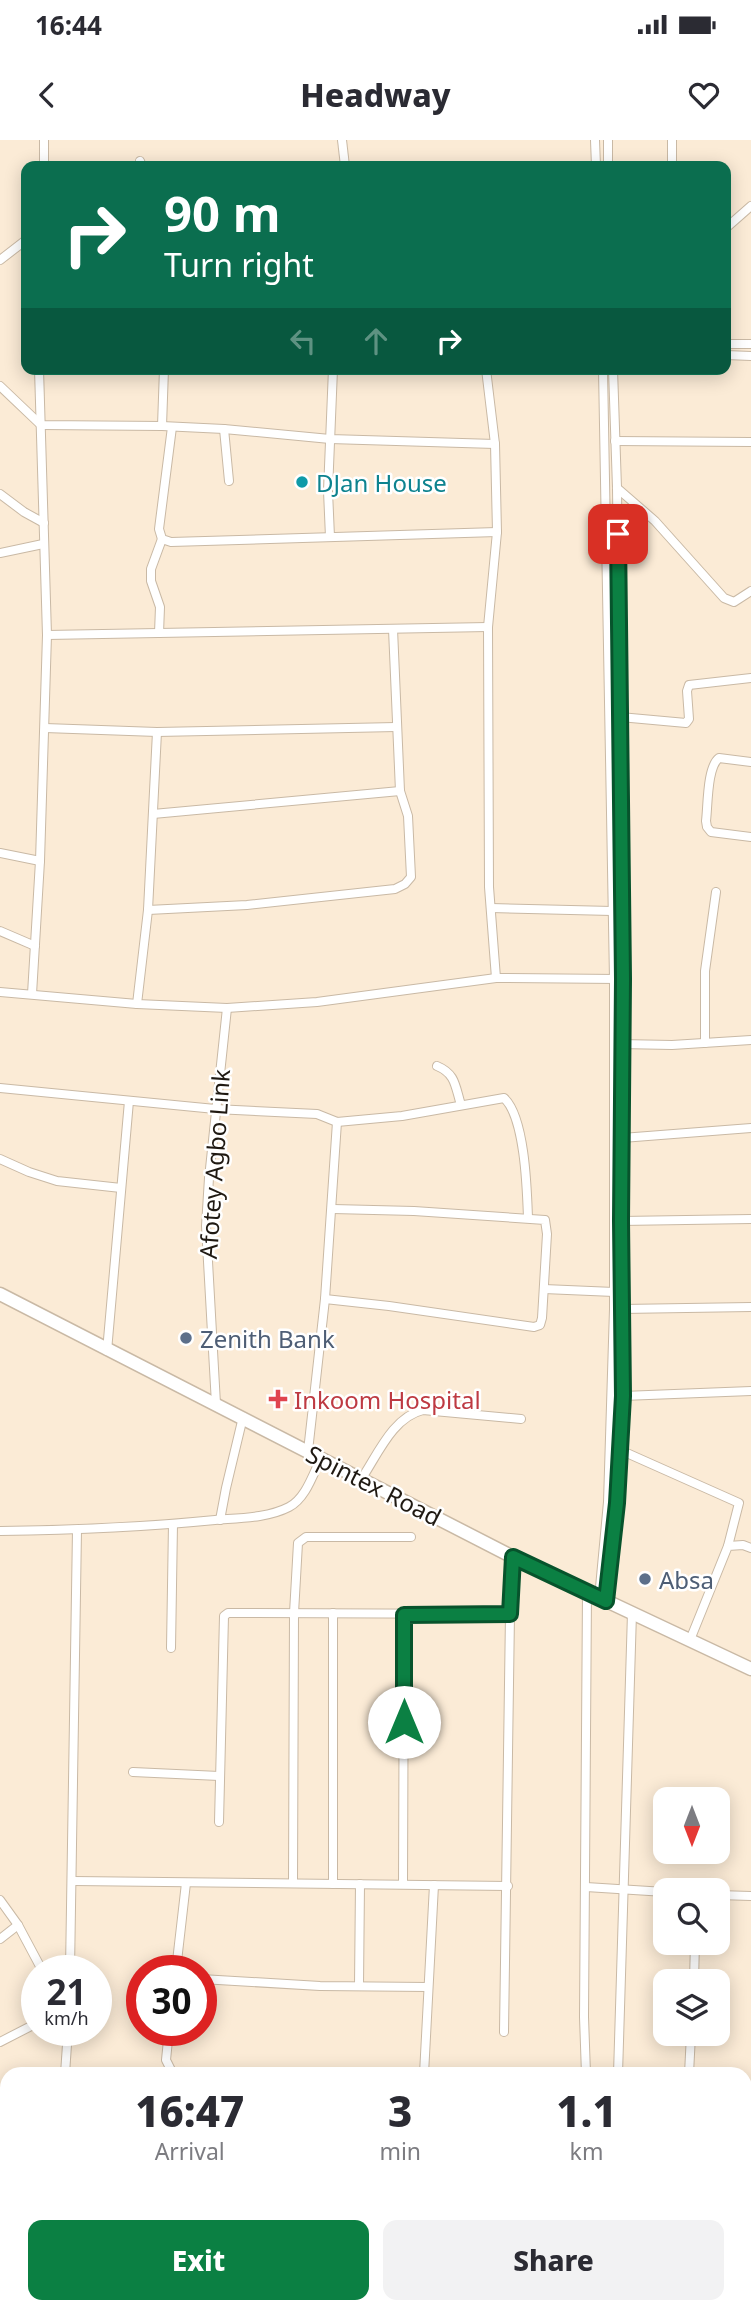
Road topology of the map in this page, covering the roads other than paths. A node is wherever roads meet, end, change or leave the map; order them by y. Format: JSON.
{"nodes":[{"id":1,"x":44,"y":140,"type":"edge"},
{"id":2,"x":342,"y":140,"type":"edge"},
{"id":3,"x":595,"y":140,"type":"edge"},
{"id":4,"x":608,"y":140,"type":"edge"},
{"id":5,"x":672,"y":140,"type":"edge"},
{"id":6,"x":44,"y":161,"type":"edge"},
{"id":7,"x":344,"y":161,"type":"edge"},
{"id":8,"x":596,"y":161,"type":"edge"},
{"id":9,"x":608,"y":161,"type":"edge"},
{"id":10,"x":672,"y":161,"type":"edge"},
{"id":11,"x":751,"y":206,"type":"edge"},
{"id":12,"x":731,"y":224,"type":"edge"},
{"id":13,"x":21,"y":244,"type":"edge"},
{"id":14,"x":0,"y":260,"type":"edge"},
{"id":15,"x":731,"y":344,"type":"edge"},
{"id":16,"x":751,"y":344,"type":"edge"},
{"id":17,"x":731,"y":355,"type":"edge"},
{"id":18,"x":751,"y":356,"type":"edge"},
{"id":19,"x":40,"y":375,"type":"edge"},
{"id":20,"x":164,"y":375,"type":"edge"},
{"id":21,"x":333,"y":375,"type":"edge"},
{"id":22,"x":487,"y":375,"type":"edge"},
{"id":23,"x":603,"y":375,"type":"edge"},
{"id":24,"x":613,"y":375,"type":"edge"},
{"id":25,"x":0,"y":386,"type":"edge"},
{"id":26,"x":41,"y":425,"type":"junction"},
{"id":27,"x":162,"y":426,"type":"junction"},
{"id":28,"x":172,"y":426,"type":"junction"},
{"id":29,"x":224,"y":429,"type":"junction"},
{"id":30,"x":330,"y":439,"type":"junction"},
{"id":31,"x":615,"y":442,"type":"junction"},
{"id":32,"x":750,"y":442,"type":"edge"},
{"id":33,"x":495,"y":444,"type":"junction"},
{"id":34,"x":229,"y":481,"type":"dead end"},
{"id":35,"x":617,"y":488,"type":"junction"},
{"id":36,"x":0,"y":494,"type":"edge"},
{"id":37,"x":44,"y":523,"type":"junction"},
{"id":38,"x":498,"y":532,"type":"junction"},
{"id":39,"x":330,"y":537,"type":"junction"},
{"id":40,"x":162,"y":539,"type":"junction"},
{"id":41,"x":43,"y":544,"type":"junction"},
{"id":42,"x":0,"y":553,"type":"edge"},
{"id":43,"x":751,"y":591,"type":"edge"},
{"id":44,"x":488,"y":627,"type":"junction"},
{"id":45,"x":393,"y":629,"type":"junction"},
{"id":46,"x":159,"y":633,"type":"junction"},
{"id":47,"x":47,"y":635,"type":"junction"},
{"id":48,"x":751,"y":678,"type":"edge"},
{"id":49,"x":620,"y":717,"type":"junction"},
{"id":50,"x":396,"y":727,"type":"junction"},
{"id":51,"x":45,"y":728,"type":"junction"},
{"id":52,"x":157,"y":732,"type":"junction"},
{"id":53,"x":751,"y":762,"type":"edge"},
{"id":54,"x":400,"y":791,"type":"junction"},
{"id":55,"x":153,"y":814,"type":"junction"},
{"id":56,"x":751,"y":837,"type":"edge"},
{"id":57,"x":0,"y":853,"type":"edge"},
{"id":58,"x":40,"y":860,"type":"junction"},
{"id":59,"x":716,"y":892,"type":"dead end"},
{"id":60,"x":491,"y":908,"type":"junction"},
{"id":61,"x":148,"y":910,"type":"junction"},
{"id":62,"x":612,"y":911,"type":"junction"},
{"id":63,"x":0,"y":931,"type":"edge"},
{"id":64,"x":36,"y":946,"type":"junction"},
{"id":65,"x":496,"y":978,"type":"junction"},
{"id":66,"x":619,"y":979,"type":"junction"},
{"id":67,"x":0,"y":992,"type":"edge"},
{"id":68,"x":32,"y":994,"type":"junction"},
{"id":69,"x":137,"y":1004,"type":"junction"},
{"id":70,"x":227,"y":1008,"type":"junction"},
{"id":71,"x":751,"y":1040,"type":"edge"},
{"id":72,"x":618,"y":1043,"type":"junction"},
{"id":73,"x":705,"y":1043,"type":"junction"},
{"id":74,"x":437,"y":1066,"type":"dead end"},
{"id":75,"x":0,"y":1088,"type":"edge"},
{"id":76,"x":129,"y":1101,"type":"junction"},
{"id":77,"x":461,"y":1105,"type":"junction"},
{"id":78,"x":215,"y":1109,"type":"junction"},
{"id":79,"x":337,"y":1122,"type":"junction"},
{"id":80,"x":751,"y":1128,"type":"edge"},
{"id":81,"x":622,"y":1138,"type":"junction"},
{"id":82,"x":0,"y":1159,"type":"edge"},
{"id":83,"x":121,"y":1188,"type":"junction"},
{"id":84,"x":333,"y":1209,"type":"junction"},
{"id":85,"x":528,"y":1218,"type":"junction"},
{"id":86,"x":751,"y":1219,"type":"edge"},
{"id":87,"x":621,"y":1221,"type":"junction"},
{"id":88,"x":544,"y":1289,"type":"junction"},
{"id":89,"x":614,"y":1292,"type":"junction"},
{"id":90,"x":0,"y":1294,"type":"edge"},
{"id":91,"x":325,"y":1299,"type":"junction"},
{"id":92,"x":751,"y":1307,"type":"edge"},
{"id":93,"x":622,"y":1309,"type":"junction"},
{"id":94,"x":107,"y":1350,"type":"junction"},
{"id":95,"x":751,"y":1391,"type":"edge"},
{"id":96,"x":623,"y":1396,"type":"junction"},
{"id":97,"x":216,"y":1404,"type":"junction"},
{"id":98,"x":243,"y":1417,"type":"junction"},
{"id":99,"x":521,"y":1419,"type":"dead end"},
{"id":100,"x":620,"y":1450,"type":"junction"},
{"id":101,"x":308,"y":1451,"type":"junction"},
{"id":102,"x":321,"y":1458,"type":"junction"},
{"id":103,"x":362,"y":1478,"type":"junction"},
{"id":104,"x":220,"y":1520,"type":"junction"},
{"id":105,"x":173,"y":1524,"type":"junction"},
{"id":106,"x":77,"y":1530,"type":"junction"},
{"id":107,"x":0,"y":1531,"type":"edge"},
{"id":108,"x":411,"y":1537,"type":"dead end"},
{"id":109,"x":728,"y":1546,"type":"junction"},
{"id":110,"x":751,"y":1548,"type":"edge"},
{"id":111,"x":513,"y":1557,"type":"junction"},
{"id":112,"x":597,"y":1597,"type":"junction"},
{"id":113,"x":293,"y":1613,"type":"junction"},
{"id":114,"x":333,"y":1613,"type":"junction"},
{"id":115,"x":632,"y":1613,"type":"junction"},
{"id":116,"x":510,"y":1614,"type":"junction"},
{"id":117,"x":404,"y":1615,"type":"junction"},
{"id":118,"x":690,"y":1640,"type":"junction"},
{"id":119,"x":171,"y":1648,"type":"dead end"},
{"id":120,"x":751,"y":1670,"type":"edge"},
{"id":121,"x":133,"y":1772,"type":"dead end"},
{"id":122,"x":219,"y":1776,"type":"junction"},
{"id":123,"x":219,"y":1822,"type":"dead end"},
{"id":124,"x":73,"y":1881,"type":"junction"},
{"id":125,"x":186,"y":1883,"type":"junction"},
{"id":126,"x":293,"y":1883,"type":"junction"},
{"id":127,"x":333,"y":1884,"type":"junction"},
{"id":128,"x":360,"y":1884,"type":"junction"},
{"id":129,"x":403,"y":1884,"type":"junction"},
{"id":130,"x":434,"y":1885,"type":"junction"},
{"id":131,"x":508,"y":1886,"type":"junction"},
{"id":132,"x":586,"y":1887,"type":"junction"},
{"id":133,"x":624,"y":1889,"type":"junction"},
{"id":134,"x":653,"y":1891,"type":"edge"},
{"id":135,"x":730,"y":1895,"type":"edge"},
{"id":136,"x":751,"y":1896,"type":"edge"},
{"id":137,"x":0,"y":1900,"type":"edge"},
{"id":138,"x":18,"y":1926,"type":"junction"},
{"id":139,"x":0,"y":1939,"type":"edge"},
{"id":140,"x":34,"y":1955,"type":"edge"},
{"id":141,"x":71,"y":1955,"type":"edge"},
{"id":142,"x":178,"y":1955,"type":"edge"},
{"id":143,"x":217,"y":1980,"type":"edge"},
{"id":144,"x":359,"y":1985,"type":"junction"},
{"id":145,"x":429,"y":1987,"type":"junction"},
{"id":146,"x":21,"y":2031,"type":"edge"},
{"id":147,"x":504,"y":2032,"type":"dead end"},
{"id":148,"x":0,"y":2042,"type":"edge"},
{"id":149,"x":67,"y":2046,"type":"edge"},
{"id":150,"x":167,"y":2046,"type":"edge"},
{"id":151,"x":690,"y":2046,"type":"edge"},
{"id":152,"x":65,"y":2067,"type":"edge"},
{"id":153,"x":170,"y":2067,"type":"edge"},
{"id":154,"x":424,"y":2067,"type":"edge"},
{"id":155,"x":586,"y":2067,"type":"edge"},
{"id":156,"x":618,"y":2067,"type":"edge"},
{"id":157,"x":689,"y":2067,"type":"edge"}],
"edges":[{"from":1,"to":6,"type":"street"},
{"from":2,"to":7,"type":"street"},
{"from":3,"to":8,"type":"street"},
{"from":4,"to":9,"type":"street"},
{"from":5,"to":10,"type":"street"},
{"from":11,"to":12,"type":"street"},
{"from":13,"to":14,"type":"street"},
{"from":15,"to":16,"type":"street"},
{"from":17,"to":18,"type":"street"},
{"from":19,"to":26,"type":"street"},
{"from":20,"to":27,"type":"street"},
{"from":21,"to":30,"type":"street"},
{"from":22,"to":33,"type":"street"},
{"from":23,"to":62,"type":"street"},
{"from":24,"to":31,"type":"street"},
{"from":25,"to":26,"type":"street"},
{"from":26,"to":27,"type":"street"},
{"from":26,"to":37,"type":"street"},
{"from":27,"to":28,"type":"street"},
{"from":28,"to":29,"type":"street"},
{"from":28,"to":40,"type":"street"},
{"from":29,"to":30,"type":"street"},
{"from":29,"to":34,"type":"street"},
{"from":30,"to":33,"type":"street"},
{"from":30,"to":39,"type":"street"},
{"from":31,"to":32,"type":"street"},
{"from":31,"to":35,"type":"street"},
{"from":33,"to":38,"type":"street"},
{"from":35,"to":43,"type":"street"},
{"from":35,"to":49,"type":"street"},
{"from":36,"to":37,"type":"street"},
{"from":37,"to":41,"type":"street"},
{"from":38,"to":39,"type":"street"},
{"from":38,"to":44,"type":"street"},
{"from":39,"to":40,"type":"street"},
{"from":40,"to":46,"type":"street"},
{"from":41,"to":42,"type":"street"},
{"from":41,"to":47,"type":"street"},
{"from":44,"to":45,"type":"street"},
{"from":44,"to":60,"type":"street"},
{"from":45,"to":46,"type":"street"},
{"from":45,"to":50,"type":"street"},
{"from":46,"to":47,"type":"street"},
{"from":47,"to":51,"type":"street"},
{"from":48,"to":49,"type":"street"},
{"from":49,"to":66,"type":"street"},
{"from":50,"to":52,"type":"street"},
{"from":50,"to":54,"type":"street"},
{"from":51,"to":52,"type":"street"},
{"from":51,"to":58,"type":"street"},
{"from":52,"to":55,"type":"street"},
{"from":53,"to":56,"type":"street"},
{"from":54,"to":55,"type":"street"},
{"from":54,"to":61,"type":"street"},
{"from":55,"to":61,"type":"street"},
{"from":57,"to":58,"type":"street"},
{"from":58,"to":64,"type":"street"},
{"from":59,"to":73,"type":"street"},
{"from":60,"to":62,"type":"street"},
{"from":60,"to":65,"type":"street"},
{"from":61,"to":69,"type":"street"},
{"from":62,"to":66,"type":"street"},
{"from":63,"to":64,"type":"street"},
{"from":64,"to":68,"type":"street"},
{"from":65,"to":66,"type":"street"},
{"from":65,"to":70,"type":"street"},
{"from":66,"to":72,"type":"street"},
{"from":67,"to":68,"type":"street"},
{"from":68,"to":69,"type":"street"},
{"from":69,"to":70,"type":"street"},
{"from":70,"to":78,"type":"street","name":"Afotey Agbo Link"},
{"from":71,"to":73,"type":"street"},
{"from":72,"to":73,"type":"street"},
{"from":72,"to":81,"type":"street"},
{"from":72,"to":89,"type":"street"},
{"from":74,"to":77,"type":"street"},
{"from":75,"to":76,"type":"street"},
{"from":76,"to":78,"type":"street"},
{"from":76,"to":83,"type":"street"},
{"from":77,"to":79,"type":"street"},
{"from":77,"to":85,"type":"street"},
{"from":78,"to":79,"type":"street"},
{"from":78,"to":97,"type":"street","name":"Afotey Agbo Link"},
{"from":79,"to":84,"type":"street"},
{"from":80,"to":81,"type":"street"},
{"from":81,"to":87,"type":"street"},
{"from":82,"to":83,"type":"street"},
{"from":83,"to":94,"type":"street"},
{"from":84,"to":85,"type":"street"},
{"from":84,"to":91,"type":"street"},
{"from":85,"to":88,"type":"street"},
{"from":86,"to":87,"type":"street"},
{"from":87,"to":93,"type":"street"},
{"from":88,"to":89,"type":"street"},
{"from":88,"to":91,"type":"street"},
{"from":89,"to":112,"type":"street"},
{"from":90,"to":94,"type":"main road","name":"Spintex Road"},
{"from":91,"to":101,"type":"street"},
{"from":92,"to":93,"type":"street"},
{"from":93,"to":96,"type":"street"},
{"from":94,"to":97,"type":"main road","name":"Spintex Road"},
{"from":95,"to":96,"type":"street"},
{"from":96,"to":100,"type":"street"},
{"from":97,"to":98,"type":"main road","name":"Spintex Road"},
{"from":98,"to":101,"type":"main road","name":"Spintex Road"},
{"from":98,"to":104,"type":"street"},
{"from":99,"to":103,"type":"street"},
{"from":100,"to":109,"type":"street"},
{"from":100,"to":112,"type":"street"},
{"from":101,"to":102,"type":"main road","name":"Spintex Road"},
{"from":102,"to":103,"type":"main road","name":"Spintex Road"},
{"from":102,"to":104,"type":"street"},
{"from":103,"to":111,"type":"main road","name":"Spintex Road"},
{"from":104,"to":105,"type":"street"},
{"from":105,"to":106,"type":"street"},
{"from":105,"to":119,"type":"street"},
{"from":106,"to":107,"type":"street"},
{"from":106,"to":124,"type":"street"},
{"from":108,"to":113,"type":"street"},
{"from":109,"to":110,"type":"street"},
{"from":109,"to":118,"type":"street"},
{"from":111,"to":112,"type":"main road","name":"Spintex Road"},
{"from":111,"to":116,"type":"street"},
{"from":112,"to":115,"type":"main road","name":"Spintex Road"},
{"from":112,"to":132,"type":"street"},
{"from":113,"to":114,"type":"street"},
{"from":113,"to":122,"type":"street"},
{"from":113,"to":126,"type":"street"},
{"from":114,"to":117,"type":"street"},
{"from":114,"to":127,"type":"street"},
{"from":115,"to":118,"type":"main road","name":"Spintex Road"},
{"from":115,"to":133,"type":"street"},
{"from":116,"to":117,"type":"street"},
{"from":116,"to":131,"type":"street"},
{"from":117,"to":129,"type":"street"},
{"from":118,"to":120,"type":"main road","name":"Spintex Road"},
{"from":121,"to":122,"type":"street"},
{"from":122,"to":123,"type":"street"},
{"from":124,"to":125,"type":"street"},
{"from":124,"to":141,"type":"street"},
{"from":125,"to":126,"type":"street"},
{"from":125,"to":142,"type":"street"},
{"from":126,"to":127,"type":"street"},
{"from":127,"to":128,"type":"street"},
{"from":128,"to":129,"type":"street"},
{"from":128,"to":144,"type":"street"},
{"from":129,"to":130,"type":"street"},
{"from":130,"to":131,"type":"street"},
{"from":130,"to":145,"type":"street"},
{"from":131,"to":147,"type":"street"},
{"from":132,"to":133,"type":"street"},
{"from":132,"to":155,"type":"street"},
{"from":133,"to":134,"type":"street"},
{"from":133,"to":156,"type":"street"},
{"from":135,"to":136,"type":"street"},
{"from":137,"to":138,"type":"street"},
{"from":138,"to":139,"type":"street"},
{"from":138,"to":140,"type":"street"},
{"from":143,"to":144,"type":"street"},
{"from":144,"to":145,"type":"street"},
{"from":145,"to":154,"type":"street"},
{"from":146,"to":148,"type":"street"},
{"from":149,"to":152,"type":"street"},
{"from":150,"to":153,"type":"street"},
{"from":151,"to":157,"type":"street"}]}
